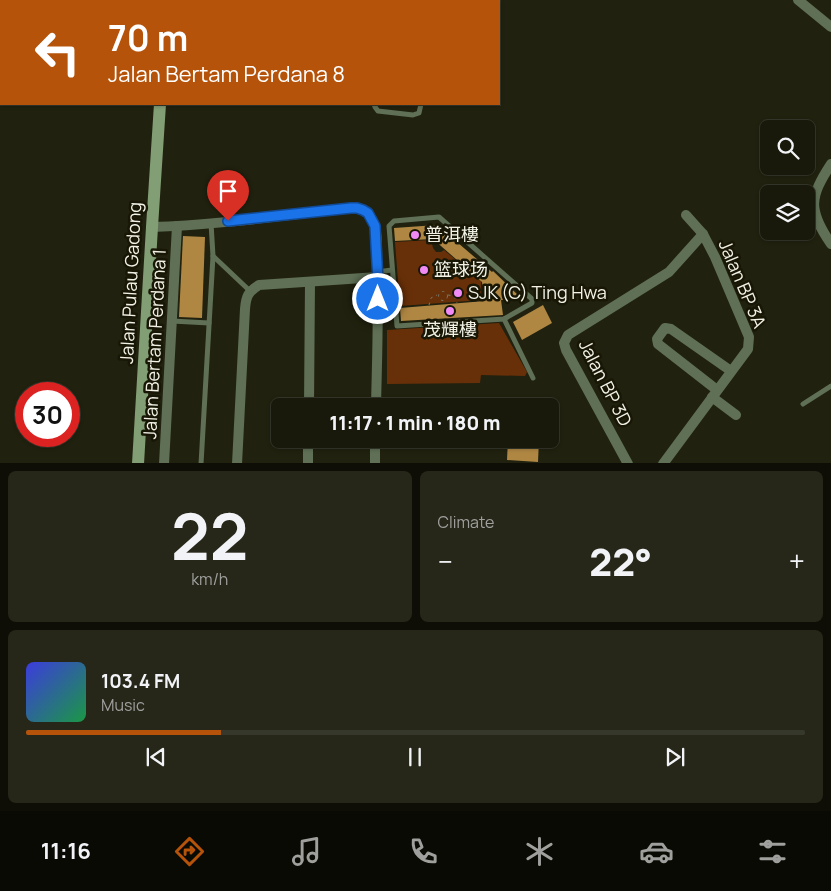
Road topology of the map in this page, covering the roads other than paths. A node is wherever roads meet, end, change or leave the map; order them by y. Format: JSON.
{"nodes":[{"id":1,"x":798,"y":0,"type":"edge"},
{"id":2,"x":831,"y":27,"type":"edge"},
{"id":3,"x":160,"y":105,"type":"edge"},
{"id":4,"x":374,"y":105,"type":"edge"},
{"id":5,"x":421,"y":105,"type":"edge"},
{"id":6,"x":831,"y":164,"type":"edge"},
{"id":7,"x":686,"y":215,"type":"dead end"},
{"id":8,"x":211,"y":223,"type":"junction"},
{"id":9,"x":177,"y":226,"type":"junction"},
{"id":10,"x":152,"y":227,"type":"junction"},
{"id":11,"x":703,"y":234,"type":"junction"},
{"id":12,"x":831,"y":244,"type":"edge"},
{"id":13,"x":213,"y":256,"type":"junction"},
{"id":14,"x":392,"y":270,"type":"junction"},
{"id":15,"x":378,"y":276,"type":"junction"},
{"id":16,"x":393,"y":279,"type":"junction"},
{"id":17,"x":310,"y":282,"type":"junction"},
{"id":18,"x":250,"y":291,"type":"junction"},
{"id":19,"x":504,"y":319,"type":"junction"},
{"id":20,"x":172,"y":321,"type":"junction"},
{"id":21,"x":209,"y":323,"type":"junction"},
{"id":22,"x":731,"y":372,"type":"junction"},
{"id":23,"x":533,"y":378,"type":"dead end"},
{"id":24,"x":831,"y":386,"type":"edge"},
{"id":25,"x":714,"y":393,"type":"junction"},
{"id":26,"x":309,"y":398,"type":"edge"},
{"id":27,"x":376,"y":398,"type":"edge"},
{"id":28,"x":803,"y":404,"type":"dead end"},
{"id":29,"x":736,"y":415,"type":"dead end"},
{"id":30,"x":308,"y":448,"type":"edge"},
{"id":31,"x":375,"y":448,"type":"edge"},
{"id":32,"x":138,"y":463,"type":"edge"},
{"id":33,"x":164,"y":463,"type":"edge"},
{"id":34,"x":201,"y":463,"type":"edge"},
{"id":35,"x":237,"y":463,"type":"edge"},
{"id":36,"x":308,"y":463,"type":"edge"},
{"id":37,"x":375,"y":463,"type":"edge"},
{"id":38,"x":627,"y":463,"type":"edge"},
{"id":39,"x":663,"y":463,"type":"edge"}],
"edges":[{"from":1,"to":2,"type":"street"},
{"from":3,"to":10,"type":"main road","name":"Jalan Pulau Gadong"},
{"from":4,"to":5,"type":"lane"},
{"from":6,"to":12,"type":"street"},
{"from":7,"to":11,"type":"street","name":"Jalan BP 3A"},
{"from":8,"to":9,"type":"street"},
{"from":8,"to":13,"type":"lane"},
{"from":8,"to":15,"type":"street"},
{"from":9,"to":10,"type":"street"},
{"from":9,"to":20,"type":"street","name":"Jalan Bertam Perdana 1"},
{"from":10,"to":32,"type":"main road","name":"Jalan Pulau Gadong"},
{"from":11,"to":22,"type":"street","name":"Jalan BP 3A"},
{"from":11,"to":38,"type":"street","name":"Jalan BP 3D"},
{"from":13,"to":18,"type":"lane"},
{"from":13,"to":21,"type":"lane"},
{"from":14,"to":15,"type":"lane"},
{"from":14,"to":16,"type":"lane"},
{"from":14,"to":19,"type":"lane"},
{"from":15,"to":16,"type":"lane"},
{"from":15,"to":17,"type":"street"},
{"from":15,"to":27,"type":"street"},
{"from":16,"to":19,"type":"lane"},
{"from":17,"to":18,"type":"street"},
{"from":17,"to":26,"type":"street"},
{"from":18,"to":35,"type":"street"},
{"from":19,"to":23,"type":"lane"},
{"from":20,"to":21,"type":"lane"},
{"from":20,"to":33,"type":"street","name":"Jalan Bertam Perdana 1"},
{"from":21,"to":34,"type":"lane"},
{"from":22,"to":25,"type":"street","name":"Jalan BP 3A"},
{"from":22,"to":25,"type":"street"},
{"from":24,"to":28,"type":"lane"},
{"from":25,"to":29,"type":"street"},
{"from":25,"to":39,"type":"street","name":"Jalan BP 3A"},
{"from":30,"to":36,"type":"street"},
{"from":31,"to":37,"type":"street"}]}
